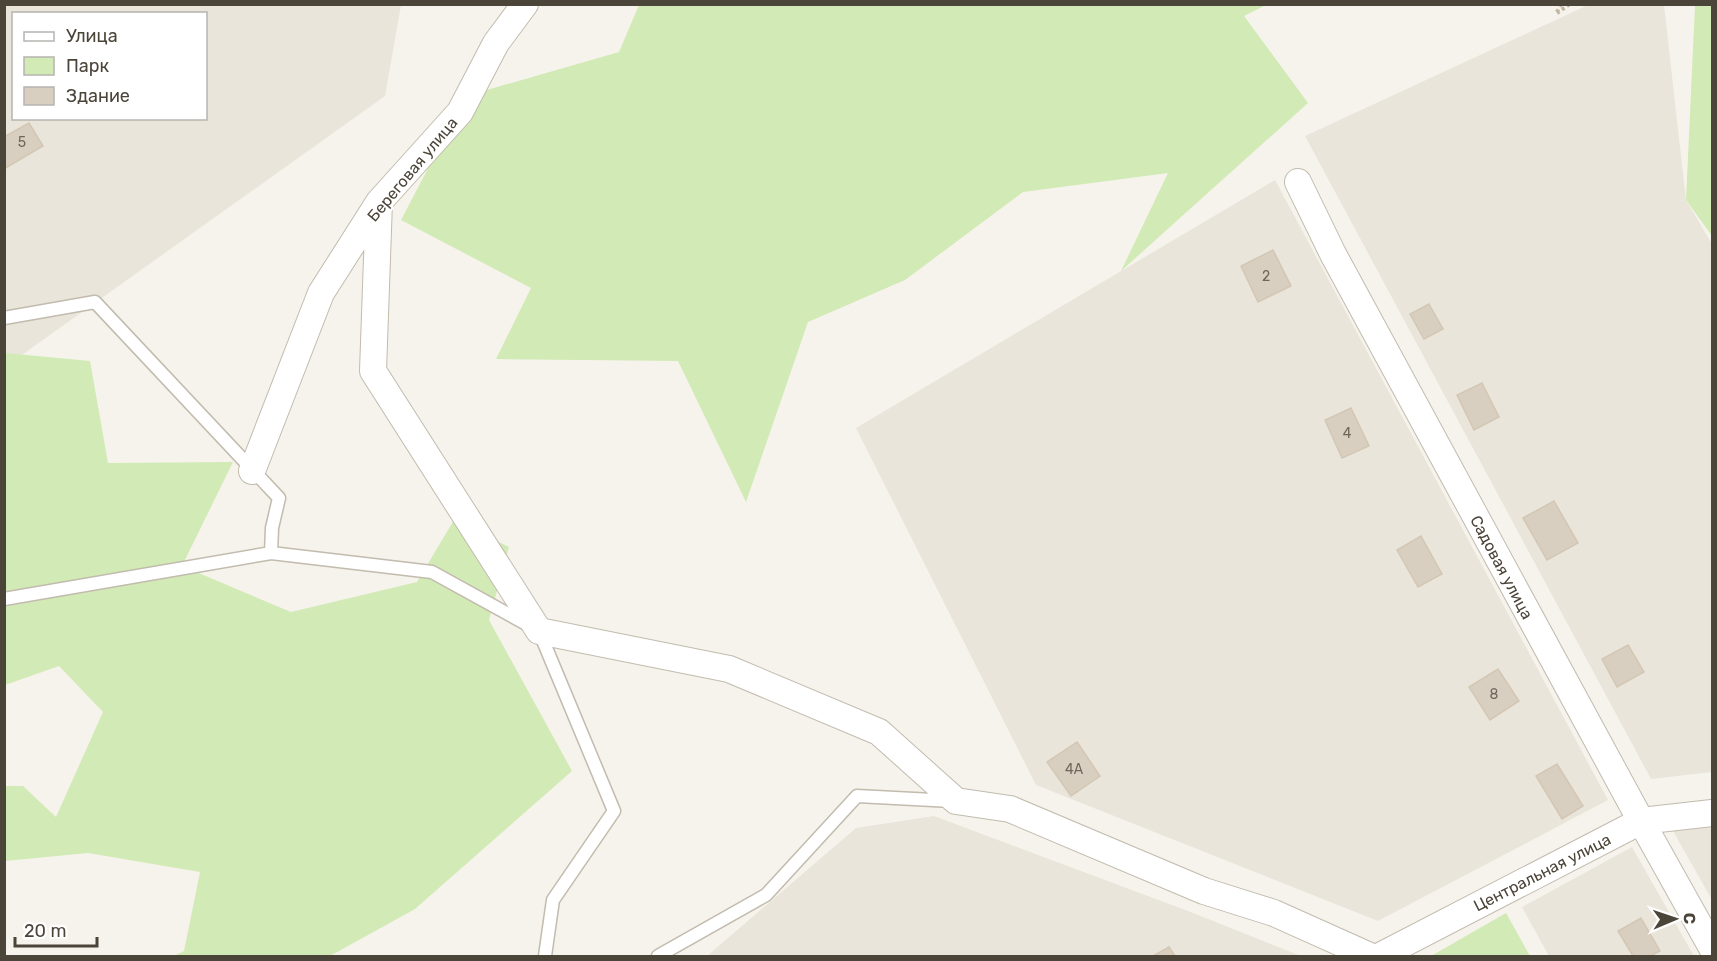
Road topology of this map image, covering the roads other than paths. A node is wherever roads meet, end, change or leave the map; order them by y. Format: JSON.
{"nodes":[{"id":1,"x":525,"y":4,"type":"edge"},
{"id":2,"x":1298,"y":182,"type":"dead end"},
{"id":3,"x":379,"y":202,"type":"junction"},
{"id":4,"x":4,"y":318,"type":"edge"},
{"id":5,"x":252,"y":471,"type":"junction"},
{"id":6,"x":271,"y":553,"type":"junction"},
{"id":7,"x":4,"y":600,"type":"edge"},
{"id":8,"x":539,"y":631,"type":"junction"},
{"id":9,"x":956,"y":801,"type":"junction"},
{"id":10,"x":1713,"y":813,"type":"edge"},
{"id":11,"x":1641,"y":821,"type":"junction"},
{"id":12,"x":1713,"y":948,"type":"edge"},
{"id":13,"x":544,"y":957,"type":"edge"},
{"id":14,"x":658,"y":957,"type":"edge"},
{"id":15,"x":1370,"y":957,"type":"edge"},
{"id":16,"x":1380,"y":957,"type":"edge"}],
"edges":[{"from":1,"to":3,"type":"street","name":"Береговая улица"},
{"from":2,"to":11,"type":"street","name":"Садовая улица"},
{"from":3,"to":5,"type":"street","name":"Береговая улица"},
{"from":3,"to":8,"type":"street"},
{"from":4,"to":5,"type":"lane"},
{"from":5,"to":6,"type":"lane"},
{"from":6,"to":7,"type":"lane"},
{"from":6,"to":8,"type":"lane"},
{"from":8,"to":9,"type":"street"},
{"from":8,"to":13,"type":"lane"},
{"from":9,"to":14,"type":"lane"},
{"from":9,"to":15,"type":"street"},
{"from":10,"to":11,"type":"street","name":"Центральная улица"},
{"from":11,"to":12,"type":"street","name":"Садовая улица"},
{"from":11,"to":16,"type":"street","name":"Центральная улица"}]}
